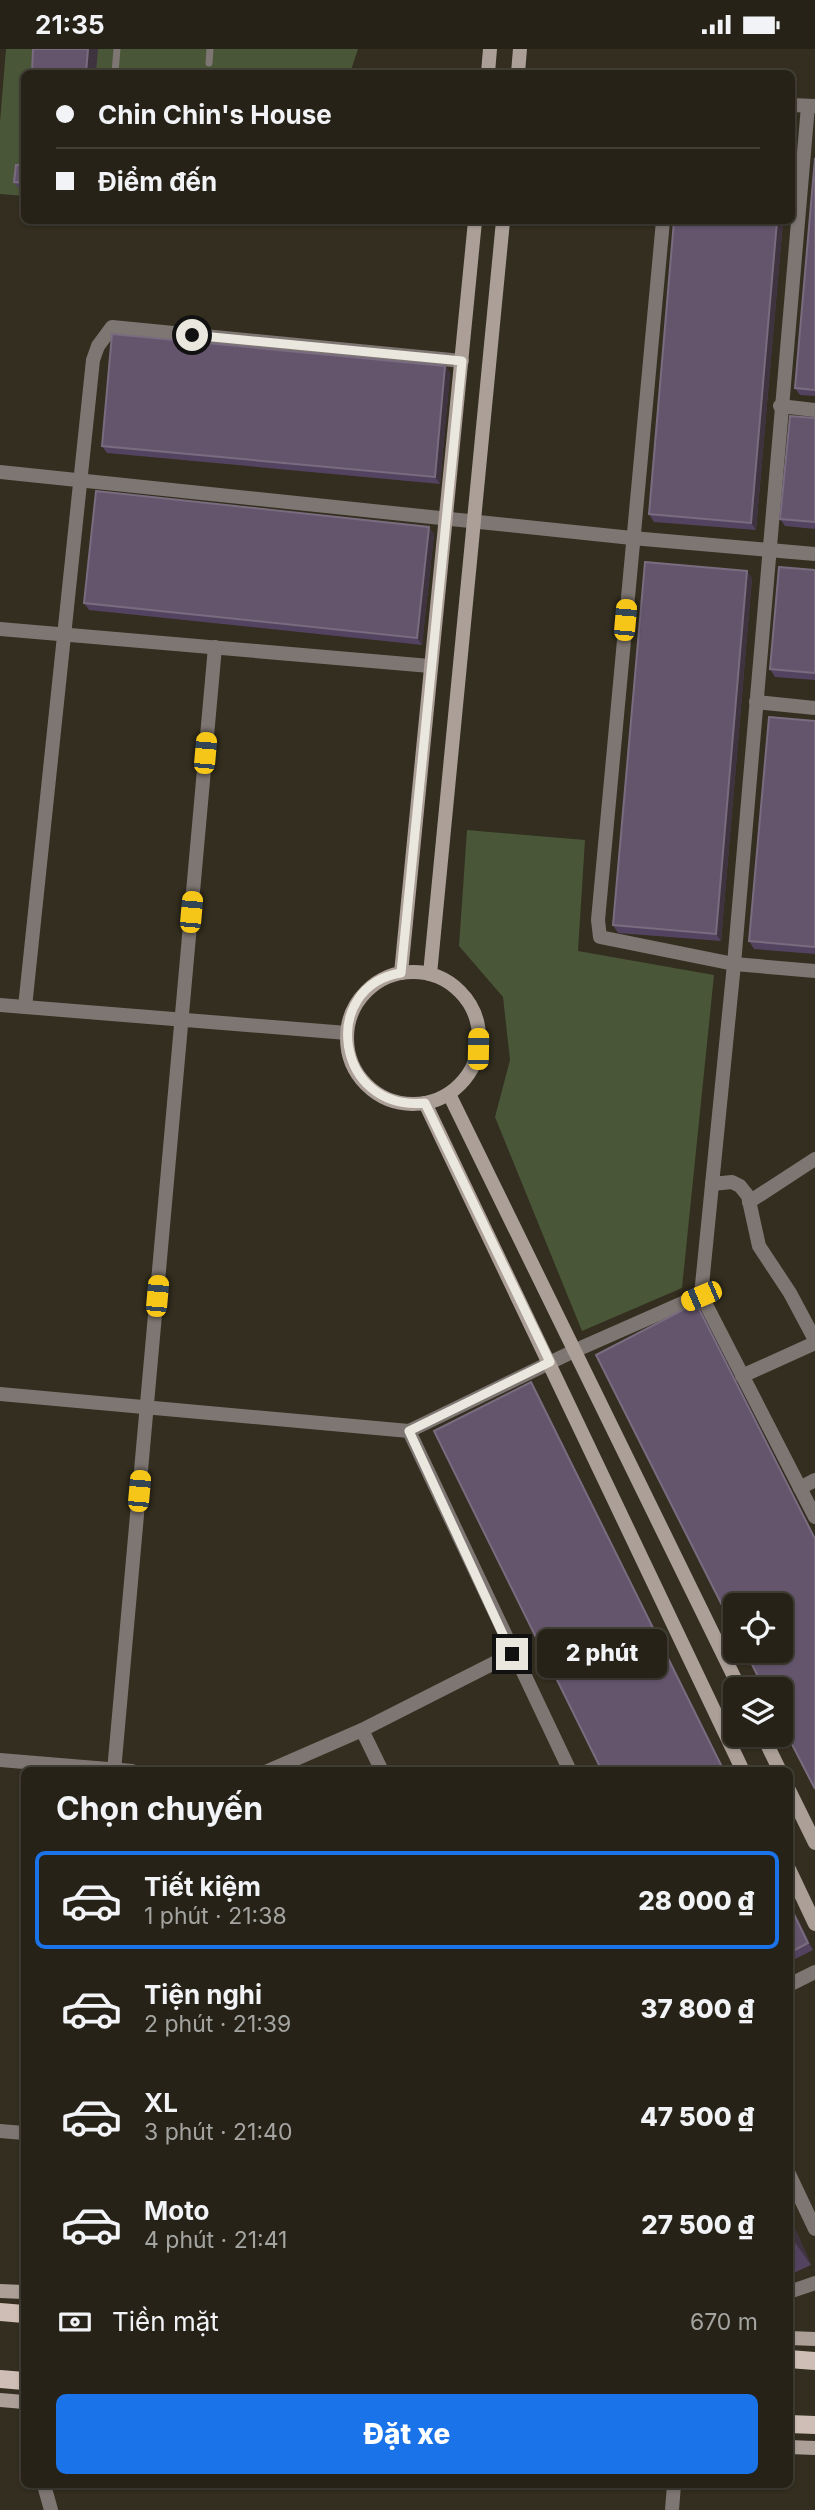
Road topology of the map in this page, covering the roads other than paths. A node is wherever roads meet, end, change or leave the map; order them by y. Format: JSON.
{"nodes":[{"id":1,"x":117,"y":49,"type":"edge"},
{"id":2,"x":210,"y":49,"type":"edge"},
{"id":3,"x":490,"y":49,"type":"edge"},
{"id":4,"x":520,"y":49,"type":"edge"},
{"id":5,"x":209,"y":62,"type":"dead end"},
{"id":6,"x":115,"y":70,"type":"edge"},
{"id":7,"x":488,"y":70,"type":"edge"},
{"id":8,"x":518,"y":70,"type":"edge"},
{"id":9,"x":811,"y":106,"type":"edge"},
{"id":10,"x":475,"y":224,"type":"edge"},
{"id":11,"x":503,"y":224,"type":"edge"},
{"id":12,"x":663,"y":224,"type":"edge"},
{"id":13,"x":462,"y":361,"type":"junction"},
{"id":14,"x":780,"y":407,"type":"junction"},
{"id":15,"x":815,"y":410,"type":"edge"},
{"id":16,"x":0,"y":472,"type":"edge"},
{"id":17,"x":80,"y":479,"type":"junction"},
{"id":18,"x":446,"y":518,"type":"junction"},
{"id":19,"x":474,"y":521,"type":"junction"},
{"id":20,"x":632,"y":538,"type":"junction"},
{"id":21,"x":771,"y":550,"type":"junction"},
{"id":22,"x":815,"y":554,"type":"edge"},
{"id":23,"x":0,"y":629,"type":"edge"},
{"id":24,"x":62,"y":634,"type":"junction"},
{"id":25,"x":215,"y":647,"type":"junction"},
{"id":26,"x":430,"y":666,"type":"junction"},
{"id":27,"x":756,"y":702,"type":"junction"},
{"id":28,"x":815,"y":708,"type":"edge"},
{"id":29,"x":734,"y":964,"type":"junction"},
{"id":30,"x":815,"y":971,"type":"edge"},
{"id":31,"x":401,"y":973,"type":"junction"},
{"id":32,"x":430,"y":974,"type":"junction"},
{"id":33,"x":0,"y":1005,"type":"edge"},
{"id":34,"x":25,"y":1007,"type":"junction"},
{"id":35,"x":182,"y":1019,"type":"junction"},
{"id":36,"x":347,"y":1033,"type":"junction"},
{"id":37,"x":449,"y":1094,"type":"junction"},
{"id":38,"x":425,"y":1103,"type":"junction"},
{"id":39,"x":815,"y":1159,"type":"edge"},
{"id":40,"x":712,"y":1184,"type":"junction"},
{"id":41,"x":749,"y":1202,"type":"junction"},
{"id":42,"x":701,"y":1296,"type":"junction"},
{"id":43,"x":815,"y":1342,"type":"edge"},
{"id":44,"x":574,"y":1351,"type":"junction"},
{"id":45,"x":550,"y":1362,"type":"junction"},
{"id":46,"x":742,"y":1375,"type":"junction"},
{"id":47,"x":0,"y":1394,"type":"edge"},
{"id":48,"x":146,"y":1407,"type":"junction"},
{"id":49,"x":409,"y":1431,"type":"junction"},
{"id":50,"x":815,"y":1480,"type":"edge"},
{"id":51,"x":800,"y":1488,"type":"junction"},
{"id":52,"x":815,"y":1517,"type":"edge"},
{"id":53,"x":512,"y":1654,"type":"junction"},
{"id":54,"x":734,"y":1677,"type":"edge"},
{"id":55,"x":362,"y":1730,"type":"junction"},
{"id":56,"x":768,"y":1747,"type":"edge"},
{"id":57,"x":0,"y":1760,"type":"edge"},
{"id":58,"x":80,"y":1767,"type":"edge"},
{"id":59,"x":114,"y":1767,"type":"edge"},
{"id":60,"x":277,"y":1767,"type":"edge"},
{"id":61,"x":380,"y":1767,"type":"edge"},
{"id":62,"x":568,"y":1767,"type":"edge"},
{"id":63,"x":741,"y":1767,"type":"edge"},
{"id":64,"x":778,"y":1767,"type":"edge"},
{"id":65,"x":793,"y":1798,"type":"edge"},
{"id":66,"x":815,"y":1843,"type":"edge"},
{"id":67,"x":793,"y":1877,"type":"edge"},
{"id":68,"x":815,"y":1924,"type":"edge"},
{"id":69,"x":815,"y":1972,"type":"edge"},
{"id":70,"x":793,"y":1983,"type":"edge"},
{"id":71,"x":0,"y":2131,"type":"edge"},
{"id":72,"x":21,"y":2133,"type":"edge"},
{"id":73,"x":793,"y":2182,"type":"edge"},
{"id":74,"x":815,"y":2229,"type":"edge"},
{"id":75,"x":815,"y":2283,"type":"edge"},
{"id":76,"x":0,"y":2291,"type":"edge"},
{"id":77,"x":793,"y":2291,"type":"edge"},
{"id":78,"x":21,"y":2292,"type":"edge"},
{"id":79,"x":0,"y":2312,"type":"edge"},
{"id":80,"x":21,"y":2314,"type":"edge"},
{"id":81,"x":793,"y":2338,"type":"edge"},
{"id":82,"x":815,"y":2339,"type":"edge"},
{"id":83,"x":793,"y":2359,"type":"edge"},
{"id":84,"x":815,"y":2361,"type":"edge"},
{"id":85,"x":0,"y":2379,"type":"edge"},
{"id":86,"x":21,"y":2381,"type":"edge"},
{"id":87,"x":0,"y":2400,"type":"edge"},
{"id":88,"x":21,"y":2402,"type":"edge"},
{"id":89,"x":793,"y":2424,"type":"edge"},
{"id":90,"x":815,"y":2425,"type":"edge"},
{"id":91,"x":793,"y":2447,"type":"edge"},
{"id":92,"x":815,"y":2448,"type":"edge"},
{"id":93,"x":45,"y":2488,"type":"edge"},
{"id":94,"x":674,"y":2488,"type":"edge"},
{"id":95,"x":51,"y":2510,"type":"edge"},
{"id":96,"x":672,"y":2510,"type":"edge"}],
"edges":[{"from":1,"to":6,"type":"lane"},
{"from":2,"to":5,"type":"lane"},
{"from":3,"to":7,"type":"main road"},
{"from":4,"to":8,"type":"main road"},
{"from":9,"to":14,"type":"street"},
{"from":10,"to":13,"type":"main road"},
{"from":11,"to":19,"type":"main road"},
{"from":12,"to":20,"type":"street"},
{"from":13,"to":17,"type":"street"},
{"from":13,"to":18,"type":"main road"},
{"from":14,"to":15,"type":"street"},
{"from":14,"to":21,"type":"street"},
{"from":16,"to":17,"type":"street"},
{"from":17,"to":18,"type":"street"},
{"from":17,"to":24,"type":"street"},
{"from":18,"to":19,"type":"street"},
{"from":18,"to":26,"type":"main road"},
{"from":19,"to":20,"type":"street"},
{"from":19,"to":32,"type":"main road"},
{"from":20,"to":21,"type":"street"},
{"from":20,"to":29,"type":"street"},
{"from":21,"to":22,"type":"street"},
{"from":21,"to":27,"type":"street"},
{"from":23,"to":24,"type":"street"},
{"from":24,"to":25,"type":"street"},
{"from":24,"to":34,"type":"street"},
{"from":25,"to":26,"type":"street"},
{"from":25,"to":35,"type":"street"},
{"from":26,"to":31,"type":"main road"},
{"from":27,"to":28,"type":"street"},
{"from":27,"to":29,"type":"street"},
{"from":29,"to":30,"type":"street"},
{"from":29,"to":40,"type":"street"},
{"from":31,"to":32,"type":"main road"},
{"from":31,"to":36,"type":"main road"},
{"from":32,"to":37,"type":"main road"},
{"from":33,"to":34,"type":"street"},
{"from":34,"to":35,"type":"street"},
{"from":35,"to":36,"type":"street"},
{"from":35,"to":48,"type":"street"},
{"from":36,"to":38,"type":"main road"},
{"from":37,"to":38,"type":"main road"},
{"from":37,"to":44,"type":"main road"},
{"from":38,"to":45,"type":"main road"},
{"from":39,"to":41,"type":"street"},
{"from":40,"to":41,"type":"street"},
{"from":40,"to":42,"type":"street"},
{"from":41,"to":43,"type":"street"},
{"from":42,"to":44,"type":"street"},
{"from":42,"to":46,"type":"street"},
{"from":43,"to":46,"type":"street"},
{"from":44,"to":45,"type":"street"},
{"from":44,"to":54,"type":"main road"},
{"from":45,"to":49,"type":"street"},
{"from":45,"to":63,"type":"main road"},
{"from":46,"to":51,"type":"street"},
{"from":47,"to":48,"type":"street"},
{"from":48,"to":49,"type":"street"},
{"from":48,"to":59,"type":"street"},
{"from":49,"to":53,"type":"street"},
{"from":50,"to":51,"type":"street"},
{"from":51,"to":52,"type":"street"},
{"from":53,"to":55,"type":"street"},
{"from":53,"to":62,"type":"street"},
{"from":55,"to":60,"type":"street"},
{"from":55,"to":61,"type":"street"},
{"from":56,"to":64,"type":"main road"},
{"from":57,"to":58,"type":"street"},
{"from":65,"to":66,"type":"main road"},
{"from":67,"to":68,"type":"main road"},
{"from":69,"to":70,"type":"street"},
{"from":71,"to":72,"type":"street"},
{"from":73,"to":74,"type":"street"},
{"from":75,"to":77,"type":"street"},
{"from":76,"to":78,"type":"main road"},
{"from":79,"to":80,"type":"main road"},
{"from":81,"to":82,"type":"main road"},
{"from":83,"to":84,"type":"main road"},
{"from":85,"to":86,"type":"main road"},
{"from":87,"to":88,"type":"main road"},
{"from":89,"to":90,"type":"main road"},
{"from":91,"to":92,"type":"main road"},
{"from":93,"to":95,"type":"street"},
{"from":94,"to":96,"type":"street"}]}
